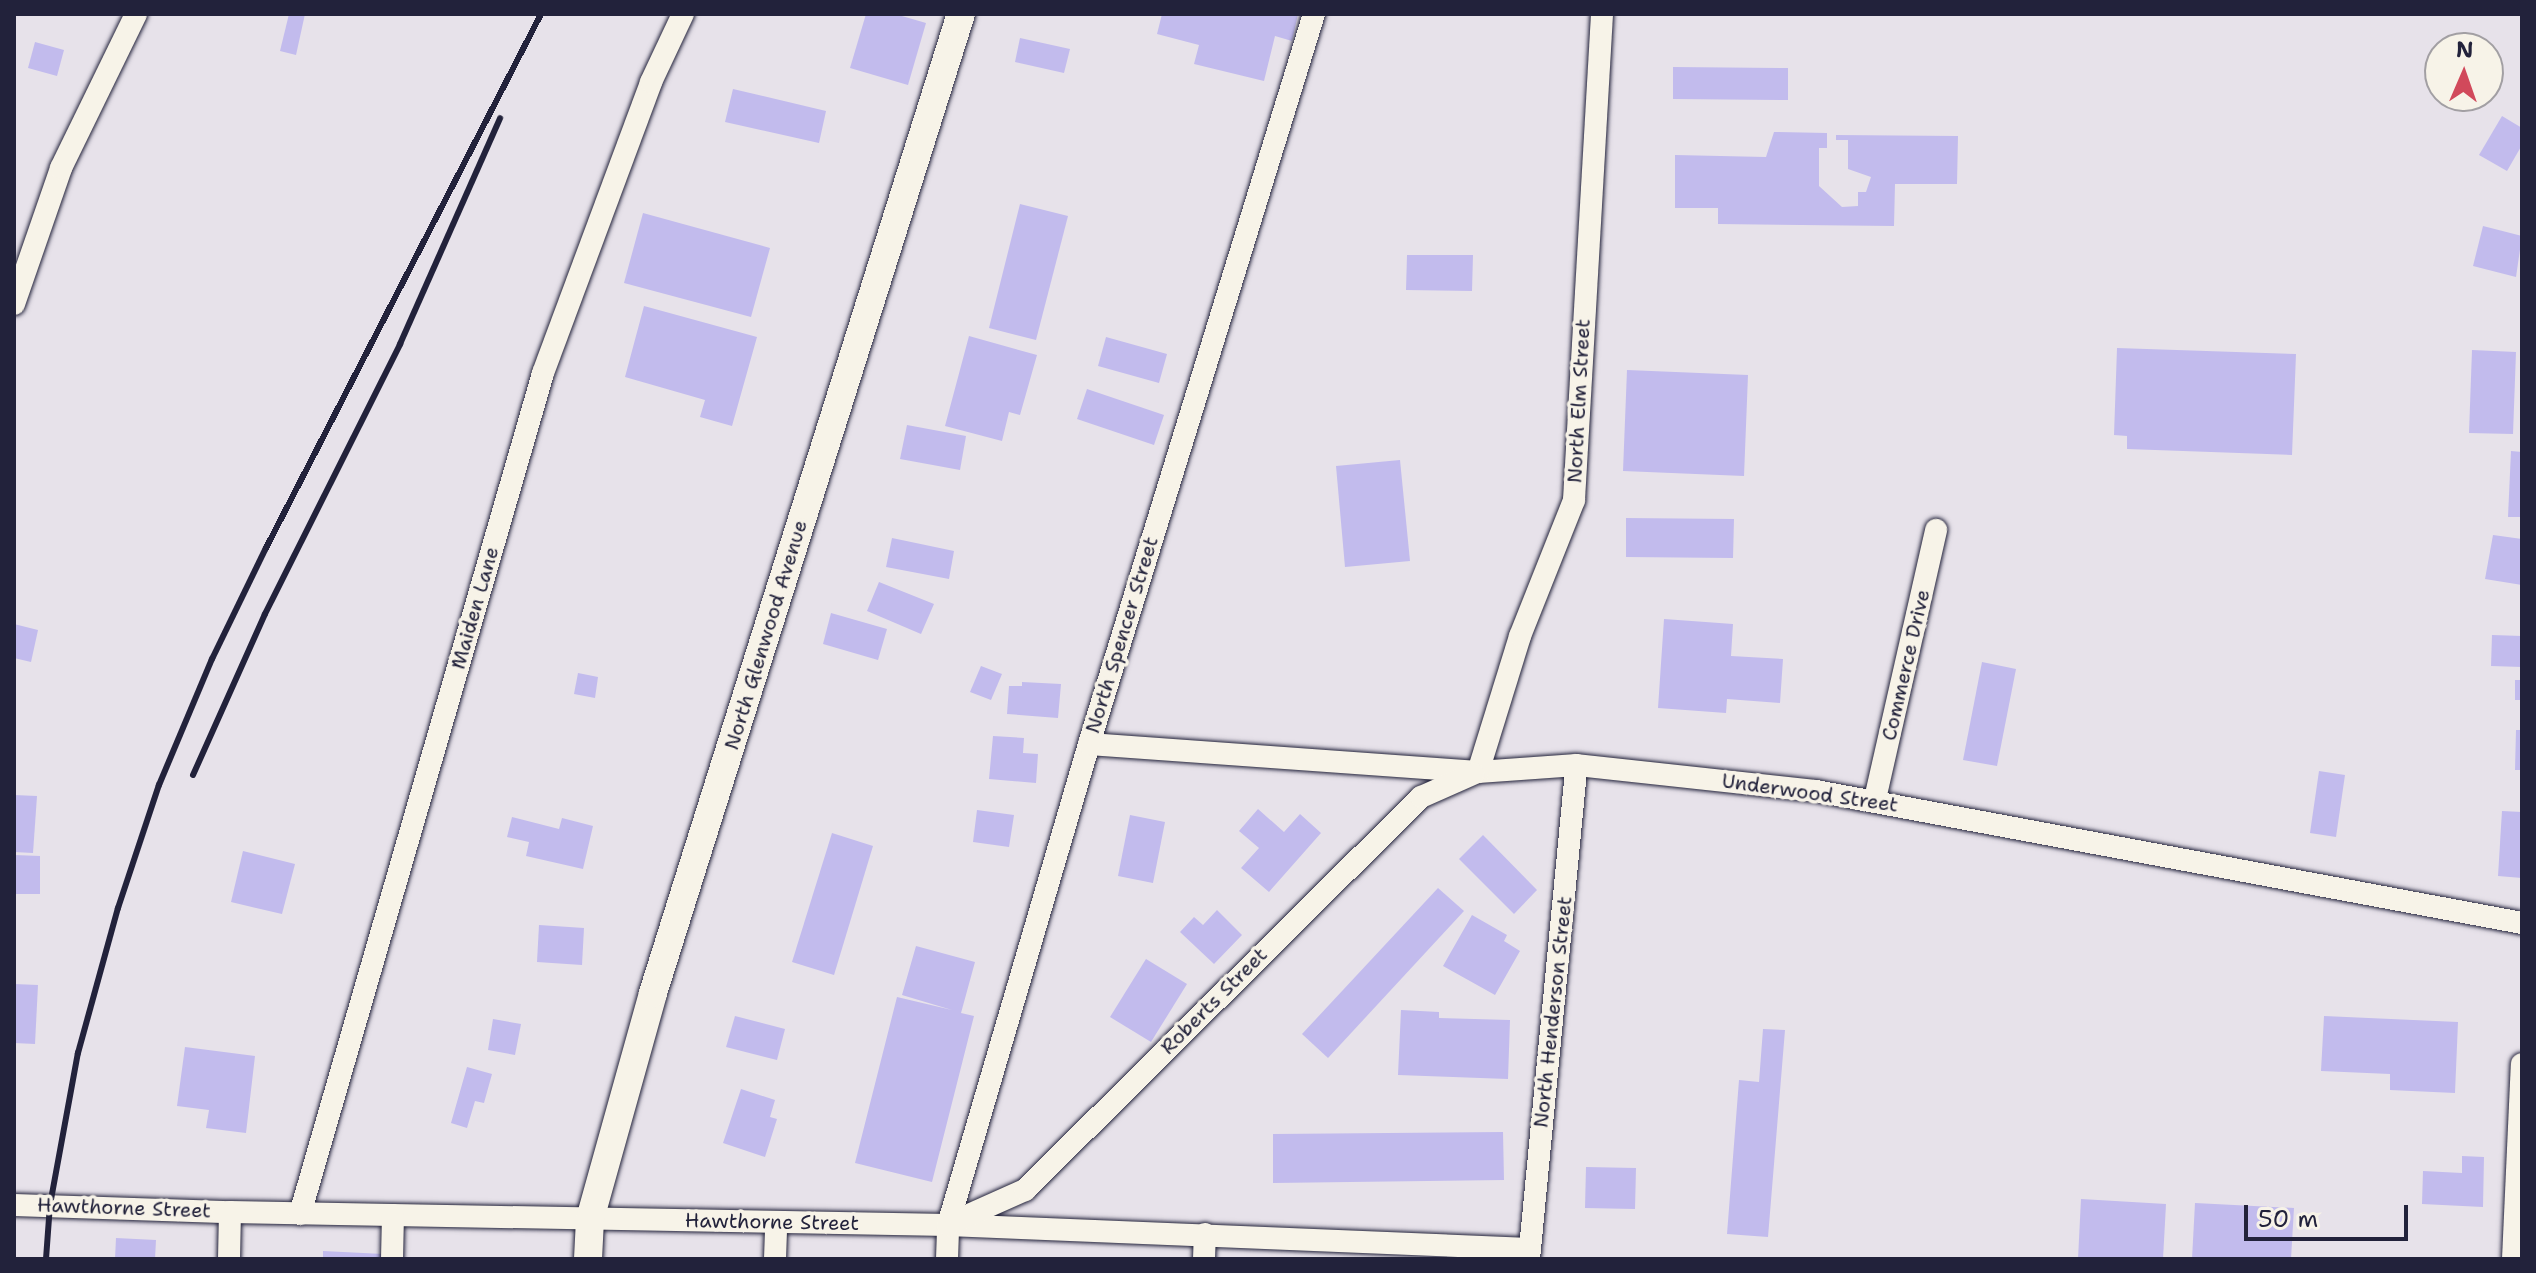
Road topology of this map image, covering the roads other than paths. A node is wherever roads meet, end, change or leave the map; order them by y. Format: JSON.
{"nodes":[{"id":1,"x":136,"y":14,"type":"edge"},
{"id":2,"x":683,"y":14,"type":"edge"},
{"id":3,"x":961,"y":14,"type":"edge"},
{"id":4,"x":1314,"y":14,"type":"edge"},
{"id":5,"x":1602,"y":14,"type":"edge"},
{"id":6,"x":14,"y":304,"type":"edge"},
{"id":7,"x":1936,"y":530,"type":"dead end"},
{"id":8,"x":1089,"y":744,"type":"junction"},
{"id":9,"x":1577,"y":765,"type":"junction"},
{"id":10,"x":1478,"y":772,"type":"junction"},
{"id":11,"x":1875,"y":799,"type":"junction"},
{"id":12,"x":2522,"y":923,"type":"edge"},
{"id":13,"x":2522,"y":1064,"type":"edge"},
{"id":14,"x":14,"y":1205,"type":"edge"},
{"id":15,"x":230,"y":1212,"type":"junction"},
{"id":16,"x":300,"y":1214,"type":"junction"},
{"id":17,"x":393,"y":1215,"type":"junction"},
{"id":18,"x":590,"y":1219,"type":"junction"},
{"id":19,"x":776,"y":1222,"type":"junction"},
{"id":20,"x":948,"y":1225,"type":"junction"},
{"id":21,"x":1205,"y":1234,"type":"junction"},
{"id":22,"x":1530,"y":1254,"type":"edge"},
{"id":23,"x":229,"y":1259,"type":"edge"},
{"id":24,"x":392,"y":1259,"type":"edge"},
{"id":25,"x":588,"y":1259,"type":"edge"},
{"id":26,"x":775,"y":1259,"type":"edge"},
{"id":27,"x":947,"y":1259,"type":"edge"},
{"id":28,"x":1204,"y":1259,"type":"edge"},
{"id":29,"x":2513,"y":1259,"type":"edge"}],
"edges":[{"from":1,"to":6,"type":"street"},
{"from":2,"to":16,"type":"street","name":"Maiden Lane"},
{"from":3,"to":18,"type":"main road","name":"North Glenwood Avenue"},
{"from":4,"to":8,"type":"street","name":"North Spencer Street"},
{"from":5,"to":10,"type":"street","name":"North Elm Street"},
{"from":7,"to":11,"type":"street","name":"Commerce Drive"},
{"from":8,"to":10,"type":"street","name":"Underwood Street"},
{"from":8,"to":20,"type":"street","name":"North Spencer Street"},
{"from":9,"to":10,"type":"street","name":"Underwood Street"},
{"from":9,"to":11,"type":"street","name":"Underwood Street"},
{"from":9,"to":22,"type":"street","name":"North Henderson Street"},
{"from":10,"to":20,"type":"street","name":"Roberts Street"},
{"from":11,"to":12,"type":"street","name":"Underwood Street"},
{"from":13,"to":29,"type":"street"},
{"from":14,"to":15,"type":"street","name":"Hawthorne Street"},
{"from":15,"to":16,"type":"street","name":"Hawthorne Street"},
{"from":15,"to":23,"type":"street"},
{"from":16,"to":17,"type":"street","name":"Hawthorne Street"},
{"from":17,"to":18,"type":"street","name":"Hawthorne Street"},
{"from":17,"to":24,"type":"street"},
{"from":18,"to":19,"type":"street","name":"Hawthorne Street"},
{"from":18,"to":25,"type":"main road","name":"North Glenwood Avenue"},
{"from":19,"to":20,"type":"street","name":"Hawthorne Street"},
{"from":19,"to":26,"type":"street"},
{"from":20,"to":21,"type":"street","name":"Hawthorne Street"},
{"from":20,"to":27,"type":"street","name":"North Spencer Street"},
{"from":21,"to":22,"type":"street","name":"Hawthorne Street"},
{"from":21,"to":28,"type":"street"}]}
